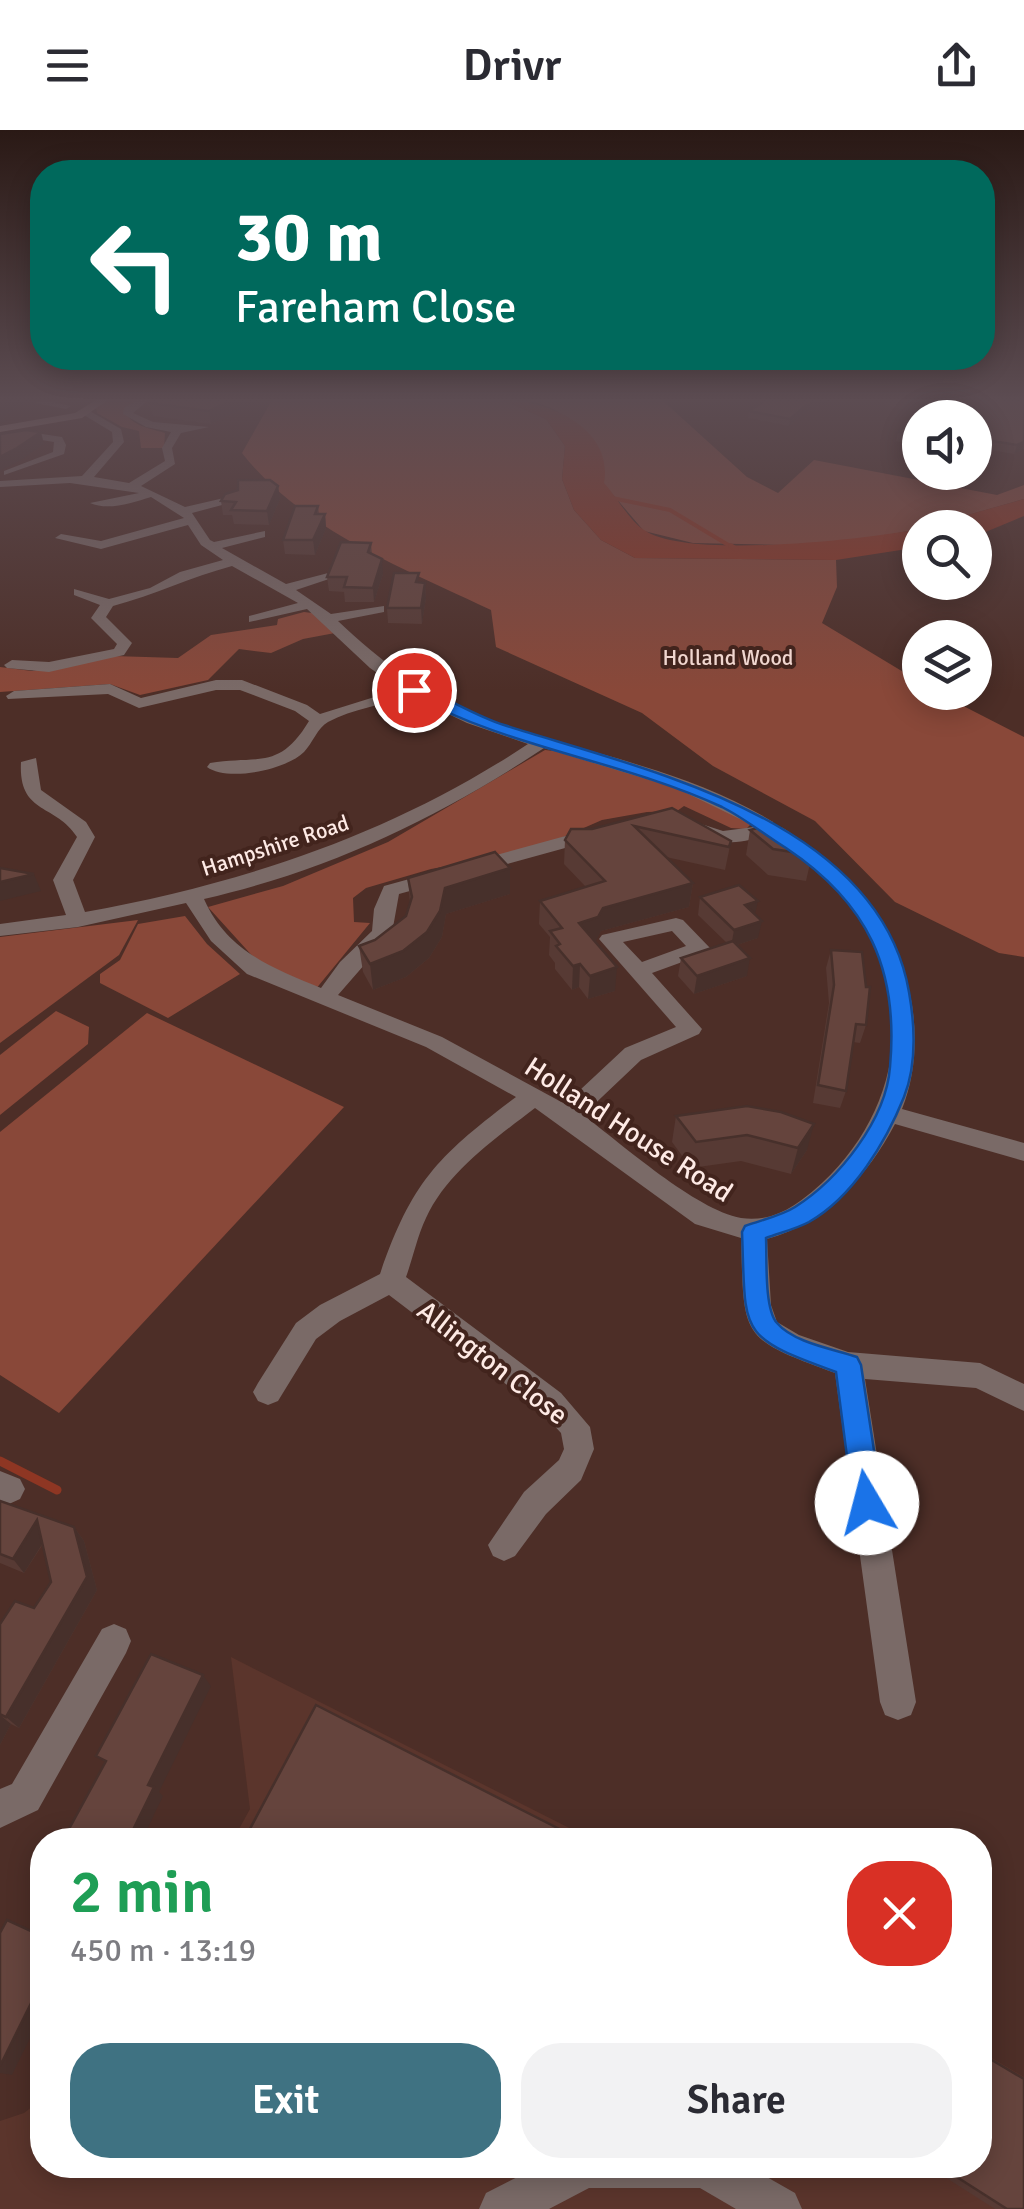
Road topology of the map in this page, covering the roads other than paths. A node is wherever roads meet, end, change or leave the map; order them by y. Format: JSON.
{"nodes":[{"id":1,"x":130,"y":497,"type":"edge"},
{"id":2,"x":153,"y":497,"type":"edge"},
{"id":3,"x":233,"y":498,"type":"edge"},
{"id":4,"x":96,"y":503,"type":"dead end"},
{"id":5,"x":188,"y":515,"type":"junction"},
{"id":6,"x":261,"y":534,"type":"dead end"},
{"id":7,"x":61,"y":538,"type":"dead end"},
{"id":8,"x":101,"y":544,"type":"junction"},
{"id":9,"x":211,"y":547,"type":"junction"},
{"id":10,"x":89,"y":558,"type":"dead end"},
{"id":11,"x":234,"y":561,"type":"junction"},
{"id":12,"x":327,"y":575,"type":"edge"},
{"id":13,"x":284,"y":589,"type":"junction"},
{"id":14,"x":79,"y":592,"type":"dead end"},
{"id":15,"x":108,"y":602,"type":"junction"},
{"id":16,"x":309,"y":604,"type":"junction"},
{"id":17,"x":378,"y":610,"type":"dead end"},
{"id":18,"x":328,"y":618,"type":"junction"},
{"id":19,"x":254,"y":619,"type":"dead end"},
{"id":20,"x":12,"y":664,"type":"dead end"},
{"id":21,"x":414,"y":690,"type":"junction"},
{"id":22,"x":14,"y":696,"type":"dead end"},
{"id":23,"x":318,"y":720,"type":"junction"},
{"id":24,"x":542,"y":742,"type":"junction"},
{"id":25,"x":30,"y":762,"type":"dead end"},
{"id":26,"x":216,"y":767,"type":"dead end"},
{"id":27,"x":677,"y":821,"type":"edge"},
{"id":28,"x":623,"y":826,"type":"edge"},
{"id":29,"x":770,"y":827,"type":"junction"},
{"id":30,"x":193,"y":896,"type":"junction"},
{"id":31,"x":78,"y":921,"type":"junction"},
{"id":32,"x":0,"y":930,"type":"edge"},
{"id":33,"x":637,"y":971,"type":"dead end"},
{"id":34,"x":324,"y":999,"type":"junction"},
{"id":35,"x":532,"y":1097,"type":"junction"},
{"id":36,"x":886,"y":1113,"type":"junction"},
{"id":37,"x":567,"y":1116,"type":"junction"},
{"id":38,"x":1024,"y":1152,"type":"edge"},
{"id":39,"x":754,"y":1232,"type":"junction"},
{"id":40,"x":392,"y":1281,"type":"junction"},
{"id":41,"x":848,"y":1365,"type":"junction"},
{"id":42,"x":268,"y":1392,"type":"dead end"},
{"id":43,"x":1024,"y":1398,"type":"edge"},
{"id":44,"x":504,"y":1546,"type":"dead end"},
{"id":45,"x":114,"y":1641,"type":"dead end"},
{"id":46,"x":898,"y":1702,"type":"dead end"},
{"id":47,"x":0,"y":1809,"type":"edge"},
{"id":48,"x":563,"y":2178,"type":"edge"},
{"id":49,"x":726,"y":2178,"type":"edge"},
{"id":50,"x":502,"y":2209,"type":"edge"},
{"id":51,"x":779,"y":2209,"type":"edge"}],
"edges":[{"from":1,"to":4,"type":"street"},
{"from":2,"to":5,"type":"street"},
{"from":3,"to":5,"type":"street"},
{"from":5,"to":8,"type":"street"},
{"from":5,"to":9,"type":"street","name":"Holland House Road"},
{"from":6,"to":9,"type":"street"},
{"from":7,"to":8,"type":"street"},
{"from":8,"to":10,"type":"street"},
{"from":9,"to":11,"type":"street","name":"Holland House Road"},
{"from":11,"to":13,"type":"street","name":"Holland House Road"},
{"from":11,"to":15,"type":"street"},
{"from":12,"to":13,"type":"street"},
{"from":13,"to":16,"type":"street","name":"Holland House Road"},
{"from":14,"to":15,"type":"street"},
{"from":15,"to":20,"type":"street"},
{"from":16,"to":18,"type":"street","name":"Holland House Road"},
{"from":16,"to":19,"type":"street"},
{"from":17,"to":18,"type":"street"},
{"from":18,"to":21,"type":"street","name":"Holland House Road"},
{"from":21,"to":23,"type":"street"},
{"from":21,"to":24,"type":"street","name":"Holland House Road"},
{"from":22,"to":23,"type":"street"},
{"from":23,"to":26,"type":"street"},
{"from":24,"to":29,"type":"street","name":"Holland House Road"},
{"from":24,"to":30,"type":"street","name":"Hampshire Road"},
{"from":25,"to":31,"type":"street"},
{"from":27,"to":29,"type":"street"},
{"from":28,"to":34,"type":"street"},
{"from":29,"to":36,"type":"street","name":"Holland House Road"},
{"from":30,"to":31,"type":"street","name":"Hampshire Road"},
{"from":30,"to":34,"type":"street","name":"Holland House Road"},
{"from":31,"to":32,"type":"street","name":"Hampshire Road"},
{"from":33,"to":37,"type":"street"},
{"from":34,"to":35,"type":"street","name":"Holland House Road"},
{"from":35,"to":37,"type":"street","name":"Holland House Road"},
{"from":35,"to":40,"type":"street","name":"Allington Close"},
{"from":36,"to":38,"type":"street"},
{"from":36,"to":39,"type":"street","name":"Holland House Road"},
{"from":37,"to":39,"type":"street","name":"Holland House Road"},
{"from":39,"to":41,"type":"street"},
{"from":40,"to":42,"type":"street","name":"Allington Close"},
{"from":40,"to":44,"type":"street","name":"Allington Close"},
{"from":41,"to":43,"type":"street"},
{"from":41,"to":46,"type":"street"},
{"from":45,"to":47,"type":"street"},
{"from":48,"to":50,"type":"street"},
{"from":49,"to":51,"type":"street"}]}
